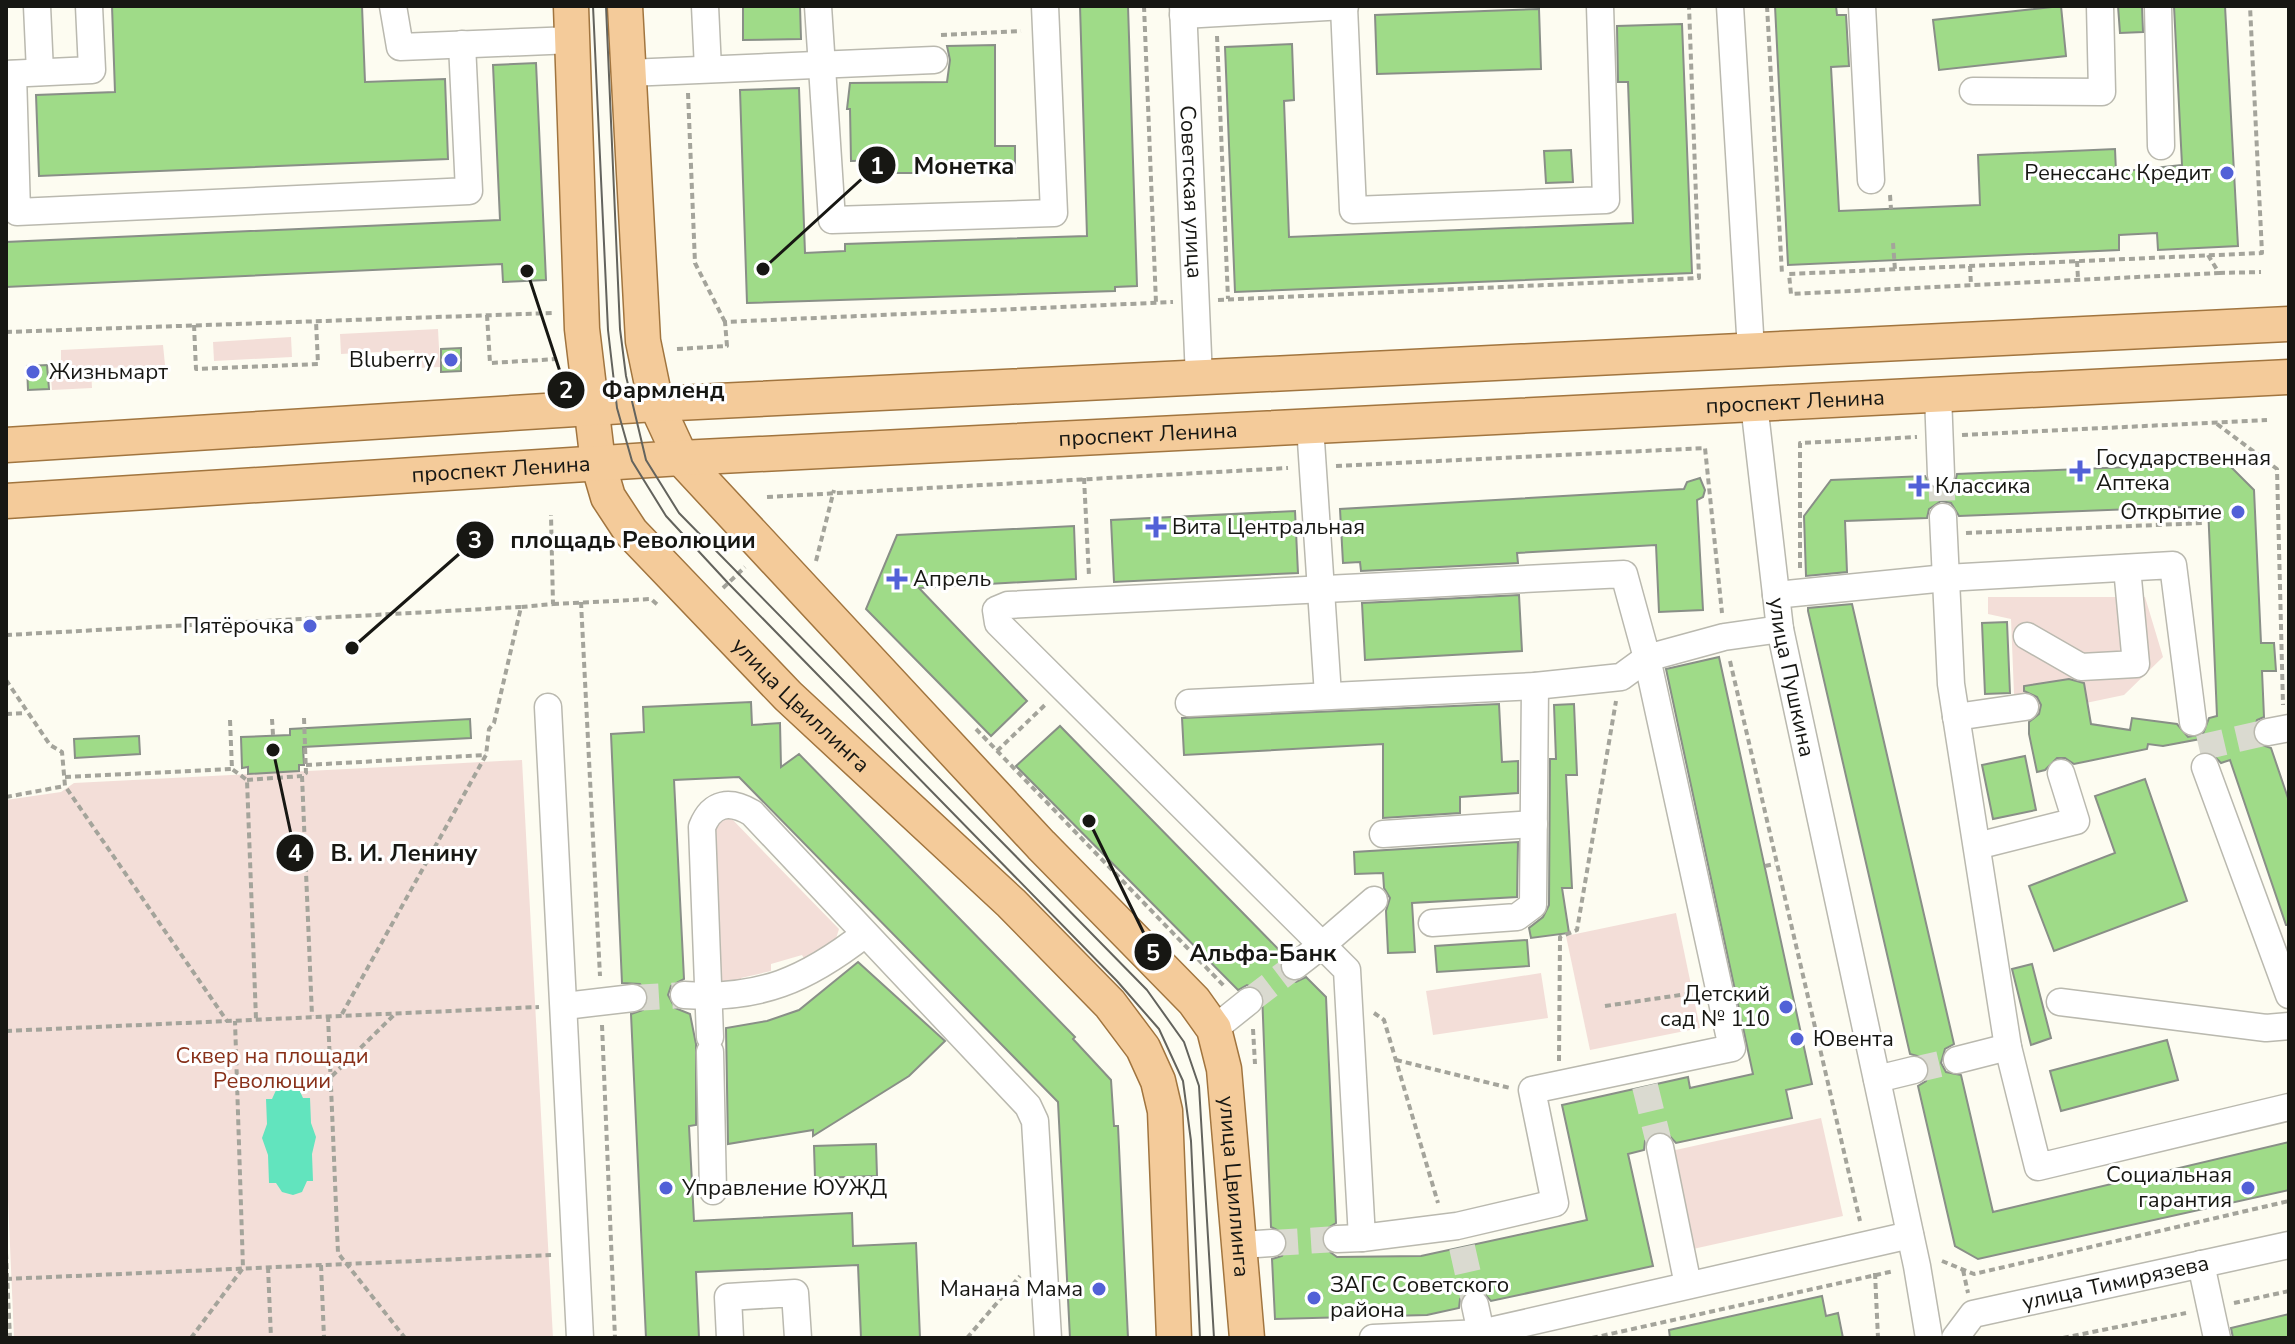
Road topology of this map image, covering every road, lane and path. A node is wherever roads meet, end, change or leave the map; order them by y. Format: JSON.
{"nodes":[{"id":1,"x":37,"y":6,"type":"edge"},
{"id":2,"x":89,"y":6,"type":"edge"},
{"id":3,"x":393,"y":6,"type":"edge"},
{"id":4,"x":571,"y":6,"type":"edge"},
{"id":5,"x":625,"y":6,"type":"edge"},
{"id":6,"x":705,"y":6,"type":"edge"},
{"id":7,"x":818,"y":6,"type":"edge"},
{"id":8,"x":1045,"y":6,"type":"edge"},
{"id":9,"x":1144,"y":6,"type":"edge"},
{"id":10,"x":1345,"y":6,"type":"edge"},
{"id":11,"x":1600,"y":6,"type":"edge"},
{"id":12,"x":1689,"y":6,"type":"edge"},
{"id":13,"x":1730,"y":6,"type":"edge"},
{"id":14,"x":1767,"y":6,"type":"edge"},
{"id":15,"x":1862,"y":6,"type":"edge"},
{"id":16,"x":2100,"y":6,"type":"edge"},
{"id":17,"x":2158,"y":6,"type":"edge"},
{"id":18,"x":2250,"y":6,"type":"edge"},
{"id":19,"x":1183,"y":10,"type":"edge"},
{"id":20,"x":1216,"y":13,"type":"junction"},
{"id":21,"x":573,"y":40,"type":"junction"},
{"id":22,"x":462,"y":44,"type":"junction"},
{"id":23,"x":934,"y":60,"type":"dead end"},
{"id":24,"x":820,"y":64,"type":"junction"},
{"id":25,"x":708,"y":69,"type":"junction"},
{"id":26,"x":678,"y":71,"type":"junction"},
{"id":27,"x":40,"y":72,"type":"junction"},
{"id":28,"x":628,"y":73,"type":"junction"},
{"id":29,"x":9,"y":74,"type":"edge"},
{"id":30,"x":1973,"y":91,"type":"dead end"},
{"id":31,"x":2161,"y":146,"type":"dead end"},
{"id":32,"x":1871,"y":180,"type":"dead end"},
{"id":33,"x":1893,"y":243,"type":"dead end"},
{"id":34,"x":2208,"y":255,"type":"junction"},
{"id":35,"x":2077,"y":261,"type":"junction"},
{"id":36,"x":1970,"y":266,"type":"junction"},
{"id":37,"x":1895,"y":270,"type":"junction"},
{"id":38,"x":2261,"y":272,"type":"dead end"},
{"id":39,"x":2219,"y":273,"type":"junction"},
{"id":40,"x":1782,"y":274,"type":"dead end"},
{"id":41,"x":1699,"y":278,"type":"dead end"},
{"id":42,"x":2078,"y":280,"type":"junction"},
{"id":43,"x":1971,"y":285,"type":"junction"},
{"id":44,"x":1228,"y":299,"type":"dead end"},
{"id":45,"x":1156,"y":303,"type":"dead end"},
{"id":46,"x":560,"y":313,"type":"dead end"},
{"id":47,"x":487,"y":315,"type":"junction"},
{"id":48,"x":316,"y":321,"type":"junction"},
{"id":49,"x":725,"y":322,"type":"dead end"},
{"id":50,"x":2289,"y":324,"type":"edge"},
{"id":51,"x":194,"y":325,"type":"junction"},
{"id":52,"x":6,"y":332,"type":"edge"},
{"id":53,"x":716,"y":347,"type":"dead end"},
{"id":54,"x":677,"y":349,"type":"dead end"},
{"id":55,"x":1751,"y":350,"type":"junction"},
{"id":56,"x":560,"y":358,"type":"dead end"},
{"id":57,"x":2289,"y":377,"type":"edge"},
{"id":58,"x":1199,"y":378,"type":"junction"},
{"id":59,"x":1938,"y":395,"type":"junction"},
{"id":60,"x":656,"y":404,"type":"junction"},
{"id":61,"x":1754,"y":404,"type":"junction"},
{"id":62,"x":591,"y":411,"type":"junction"},
{"id":63,"x":2267,"y":420,"type":"dead end"},
{"id":64,"x":2215,"y":423,"type":"junction"},
{"id":65,"x":1310,"y":426,"type":"junction"},
{"id":66,"x":1939,"y":436,"type":"junction"},
{"id":67,"x":1800,"y":443,"type":"dead end"},
{"id":68,"x":6,"y":445,"type":"edge"},
{"id":69,"x":681,"y":458,"type":"junction"},
{"id":70,"x":598,"y":463,"type":"junction"},
{"id":71,"x":1313,"y":467,"type":"junction"},
{"id":72,"x":1941,"y":475,"type":"tunnel mouth"},
{"id":73,"x":1084,"y":478,"type":"junction"},
{"id":74,"x":767,"y":497,"type":"dead end"},
{"id":75,"x":6,"y":501,"type":"edge"},
{"id":76,"x":551,"y":515,"type":"dead end"},
{"id":77,"x":1943,"y":517,"type":"tunnel mouth"},
{"id":78,"x":2204,"y":523,"type":"dead end"},
{"id":79,"x":1974,"y":533,"type":"dead end"},
{"id":80,"x":2127,"y":568,"type":"junction"},
{"id":81,"x":1946,"y":578,"type":"junction"},
{"id":82,"x":1322,"y":589,"type":"junction"},
{"id":83,"x":1776,"y":595,"type":"junction"},
{"id":84,"x":1090,"y":600,"type":"junction"},
{"id":85,"x":581,"y":602,"type":"dead end"},
{"id":86,"x":521,"y":607,"type":"junction"},
{"id":87,"x":1780,"y":629,"type":"junction"},
{"id":88,"x":6,"y":635,"type":"edge"},
{"id":89,"x":2027,"y":636,"type":"dead end"},
{"id":90,"x":1724,"y":637,"type":"junction"},
{"id":91,"x":1647,"y":658,"type":"junction"},
{"id":92,"x":1621,"y":677,"type":"junction"},
{"id":93,"x":6,"y":680,"type":"edge"},
{"id":94,"x":1535,"y":686,"type":"junction"},
{"id":95,"x":1064,"y":688,"type":"junction"},
{"id":96,"x":1328,"y":695,"type":"junction"},
{"id":97,"x":1189,"y":703,"type":"dead end"},
{"id":98,"x":548,"y":707,"type":"dead end"},
{"id":99,"x":2025,"y":707,"type":"dead end"},
{"id":100,"x":26,"y":713,"type":"junction"},
{"id":101,"x":6,"y":714,"type":"edge"},
{"id":102,"x":1956,"y":717,"type":"junction"},
{"id":103,"x":304,"y":718,"type":"dead end"},
{"id":104,"x":272,"y":719,"type":"dead end"},
{"id":105,"x":230,"y":720,"type":"dead end"},
{"id":106,"x":2193,"y":722,"type":"dead end"},
{"id":107,"x":2280,"y":730,"type":"edge"},
{"id":108,"x":273,"y":735,"type":"dead end"},
{"id":109,"x":997,"y":751,"type":"dead end"},
{"id":110,"x":486,"y":755,"type":"junction"},
{"id":111,"x":306,"y":765,"type":"junction"},
{"id":112,"x":2205,"y":767,"type":"dead end"},
{"id":113,"x":232,"y":769,"type":"junction"},
{"id":114,"x":2061,"y":773,"type":"dead end"},
{"id":115,"x":302,"y":776,"type":"junction"},
{"id":116,"x":65,"y":777,"type":"junction"},
{"id":117,"x":247,"y":780,"type":"junction"},
{"id":118,"x":65,"y":786,"type":"junction"},
{"id":119,"x":6,"y":797,"type":"edge"},
{"id":120,"x":1534,"y":824,"type":"junction"},
{"id":121,"x":1383,"y":834,"type":"dead end"},
{"id":122,"x":1977,"y":846,"type":"junction"},
{"id":123,"x":1775,"y":864,"type":"junction"},
{"id":124,"x":1765,"y":866,"type":"dead end"},
{"id":125,"x":1374,"y":900,"type":"dead end"},
{"id":126,"x":1432,"y":923,"type":"dead end"},
{"id":127,"x":865,"y":934,"type":"junction"},
{"id":128,"x":1322,"y":945,"type":"junction"},
{"id":129,"x":1295,"y":966,"type":"tunnel mouth"},
{"id":130,"x":1693,"y":993,"type":"dead end"},
{"id":131,"x":696,"y":995,"type":"junction"},
{"id":132,"x":2289,"y":995,"type":"edge"},
{"id":133,"x":1349,"y":996,"type":"junction"},
{"id":134,"x":633,"y":998,"type":"tunnel mouth"},
{"id":135,"x":601,"y":1001,"type":"junction"},
{"id":136,"x":1249,"y":1001,"type":"tunnel mouth"},
{"id":137,"x":2060,"y":1002,"type":"dead end"},
{"id":138,"x":565,"y":1006,"type":"junction"},
{"id":139,"x":1605,"y":1006,"type":"dead end"},
{"id":140,"x":396,"y":1013,"type":"junction"},
{"id":141,"x":342,"y":1014,"type":"junction"},
{"id":142,"x":328,"y":1015,"type":"junction"},
{"id":143,"x":312,"y":1016,"type":"junction"},
{"id":144,"x":256,"y":1019,"type":"junction"},
{"id":145,"x":227,"y":1021,"type":"junction"},
{"id":146,"x":235,"y":1021,"type":"junction"},
{"id":147,"x":2289,"y":1026,"type":"edge"},
{"id":148,"x":1214,"y":1029,"type":"junction"},
{"id":149,"x":6,"y":1031,"type":"edge"},
{"id":150,"x":2008,"y":1047,"type":"junction"},
{"id":151,"x":1396,"y":1060,"type":"junction"},
{"id":152,"x":1957,"y":1060,"type":"tunnel mouth"},
{"id":153,"x":1914,"y":1070,"type":"tunnel mouth"},
{"id":154,"x":332,"y":1076,"type":"junction"},
{"id":155,"x":1877,"y":1079,"type":"junction"},
{"id":156,"x":1559,"y":1084,"type":"junction"},
{"id":157,"x":1532,"y":1090,"type":"junction"},
{"id":158,"x":2289,"y":1107,"type":"edge"},
{"id":159,"x":1660,"y":1147,"type":"tunnel mouth"},
{"id":160,"x":713,"y":1191,"type":"dead end"},
{"id":161,"x":1455,"y":1234,"type":"junction"},
{"id":162,"x":1910,"y":1235,"type":"junction"},
{"id":163,"x":1866,"y":1244,"type":"junction"},
{"id":164,"x":2289,"y":1245,"type":"edge"},
{"id":165,"x":1045,"y":1247,"type":"junction"},
{"id":166,"x":611,"y":1252,"type":"junction"},
{"id":167,"x":6,"y":1253,"type":"edge"},
{"id":168,"x":577,"y":1253,"type":"junction"},
{"id":169,"x":347,"y":1263,"type":"junction"},
{"id":170,"x":2201,"y":1264,"type":"junction"},
{"id":171,"x":321,"y":1265,"type":"junction"},
{"id":172,"x":268,"y":1267,"type":"junction"},
{"id":173,"x":243,"y":1268,"type":"junction"},
{"id":174,"x":7,"y":1279,"type":"edge"},
{"id":175,"x":1688,"y":1285,"type":"junction"},
{"id":176,"x":2289,"y":1291,"type":"edge"},
{"id":177,"x":1475,"y":1305,"type":"tunnel mouth"},
{"id":178,"x":2210,"y":1308,"type":"junction"},
{"id":179,"x":1481,"y":1333,"type":"junction"},
{"id":180,"x":10,"y":1338,"type":"edge"},
{"id":181,"x":191,"y":1338,"type":"edge"},
{"id":182,"x":271,"y":1338,"type":"edge"},
{"id":183,"x":324,"y":1338,"type":"edge"},
{"id":184,"x":405,"y":1338,"type":"edge"},
{"id":185,"x":580,"y":1338,"type":"edge"},
{"id":186,"x":615,"y":1338,"type":"edge"},
{"id":187,"x":730,"y":1338,"type":"edge"},
{"id":188,"x":798,"y":1338,"type":"edge"},
{"id":189,"x":967,"y":1338,"type":"edge"},
{"id":190,"x":1048,"y":1338,"type":"edge"},
{"id":191,"x":1174,"y":1338,"type":"edge"},
{"id":192,"x":1247,"y":1338,"type":"edge"},
{"id":193,"x":1373,"y":1338,"type":"edge"},
{"id":194,"x":1878,"y":1338,"type":"edge"},
{"id":195,"x":1929,"y":1338,"type":"edge"},
{"id":196,"x":1955,"y":1338,"type":"edge"},
{"id":197,"x":2063,"y":1338,"type":"edge"},
{"id":198,"x":2217,"y":1338,"type":"edge"}],
"edges":[{"from":1,"to":27,"type":"street"},
{"from":2,"to":27,"type":"street"},
{"from":3,"to":22,"type":"street"},
{"from":4,"to":21,"type":"main road","name":"улица Цвиллинга"},
{"from":5,"to":28,"type":"main road","name":"улица Цвиллинга"},
{"from":6,"to":25,"type":"street"},
{"from":7,"to":24,"type":"street"},
{"from":8,"to":24,"type":"street"},
{"from":9,"to":45,"type":"path"},
{"from":10,"to":11,"type":"street"},
{"from":10,"to":20,"type":"street"},
{"from":12,"to":41,"type":"path"},
{"from":13,"to":55,"type":"street","name":"улица Пушкина"},
{"from":14,"to":40,"type":"path"},
{"from":15,"to":32,"type":"street"},
{"from":16,"to":30,"type":"street"},
{"from":17,"to":31,"type":"street"},
{"from":18,"to":34,"type":"path"},
{"from":19,"to":20,"type":"street"},
{"from":19,"to":58,"type":"street","name":"Советская улица"},
{"from":20,"to":44,"type":"path"},
{"from":21,"to":22,"type":"street"},
{"from":21,"to":62,"type":"main road","name":"улица Цвиллинга"},
{"from":22,"to":29,"type":"street"},
{"from":23,"to":24,"type":"street"},
{"from":24,"to":25,"type":"street"},
{"from":25,"to":26,"type":"street"},
{"from":26,"to":28,"type":"street"},
{"from":26,"to":49,"type":"path"},
{"from":27,"to":29,"type":"street"},
{"from":28,"to":60,"type":"main road","name":"улица Цвиллинга"},
{"from":33,"to":37,"type":"path"},
{"from":34,"to":35,"type":"path"},
{"from":34,"to":39,"type":"path"},
{"from":35,"to":36,"type":"path"},
{"from":35,"to":42,"type":"path"},
{"from":36,"to":37,"type":"path"},
{"from":36,"to":43,"type":"path"},
{"from":37,"to":43,"type":"path"},
{"from":38,"to":39,"type":"path"},
{"from":39,"to":42,"type":"path"},
{"from":42,"to":43,"type":"path"},
{"from":46,"to":47,"type":"path"},
{"from":47,"to":48,"type":"path"},
{"from":47,"to":56,"type":"path"},
{"from":48,"to":51,"type":"path"},
{"from":48,"to":51,"type":"path"},
{"from":50,"to":55,"type":"main road"},
{"from":51,"to":52,"type":"path"},
{"from":53,"to":54,"type":"path"},
{"from":55,"to":58,"type":"main road"},
{"from":55,"to":61,"type":"main road","name":"улица Пушкина"},
{"from":57,"to":59,"type":"main road","name":"проспект Ленина"},
{"from":58,"to":60,"type":"main road"},
{"from":59,"to":61,"type":"main road","name":"проспект Ленина"},
{"from":59,"to":66,"type":"street"},
{"from":60,"to":62,"type":"main road"},
{"from":60,"to":69,"type":"main road","name":"улица Цвиллинга"},
{"from":61,"to":65,"type":"main road","name":"проспект Ленина"},
{"from":61,"to":83,"type":"street","name":"улица Пушкина"},
{"from":62,"to":68,"type":"main road"},
{"from":62,"to":70,"type":"main road","name":"улица Цвиллинга"},
{"from":63,"to":64,"type":"path"},
{"from":64,"to":66,"type":"path"},
{"from":64,"to":107,"type":"path"},
{"from":65,"to":69,"type":"main road","name":"проспект Ленина"},
{"from":65,"to":71,"type":"street"},
{"from":66,"to":67,"type":"path"},
{"from":66,"to":72,"type":"street"},
{"from":69,"to":70,"type":"main road","name":"проспект Ленина"},
{"from":69,"to":148,"type":"main road","name":"улица Цвиллинга"},
{"from":70,"to":75,"type":"main road","name":"проспект Ленина"},
{"from":70,"to":191,"type":"main road","name":"улица Цвиллинга"},
{"from":71,"to":73,"type":"path"},
{"from":71,"to":82,"type":"street"},
{"from":71,"to":90,"type":"path"},
{"from":73,"to":74,"type":"path"},
{"from":73,"to":84,"type":"path"},
{"from":76,"to":86,"type":"path"},
{"from":77,"to":81,"type":"street"},
{"from":78,"to":79,"type":"path"},
{"from":80,"to":81,"type":"street"},
{"from":80,"to":89,"type":"street"},
{"from":80,"to":106,"type":"street"},
{"from":81,"to":83,"type":"street"},
{"from":81,"to":102,"type":"street"},
{"from":82,"to":84,"type":"street"},
{"from":82,"to":91,"type":"street"},
{"from":82,"to":96,"type":"street"},
{"from":83,"to":87,"type":"street","name":"улица Пушкина"},
{"from":84,"to":95,"type":"street"},
{"from":85,"to":135,"type":"path"},
{"from":86,"to":88,"type":"path"},
{"from":86,"to":110,"type":"path"},
{"from":87,"to":90,"type":"street"},
{"from":87,"to":155,"type":"street","name":"улица Пушкина"},
{"from":90,"to":91,"type":"street"},
{"from":90,"to":123,"type":"path"},
{"from":91,"to":92,"type":"street"},
{"from":91,"to":156,"type":"street"},
{"from":92,"to":94,"type":"street"},
{"from":92,"to":156,"type":"path"},
{"from":93,"to":100,"type":"path"},
{"from":94,"to":96,"type":"street"},
{"from":94,"to":120,"type":"street"},
{"from":95,"to":109,"type":"path"},
{"from":95,"to":128,"type":"street"},
{"from":96,"to":97,"type":"street"},
{"from":98,"to":138,"type":"street"},
{"from":99,"to":102,"type":"street"},
{"from":100,"to":101,"type":"path"},
{"from":100,"to":116,"type":"path"},
{"from":102,"to":122,"type":"street"},
{"from":103,"to":111,"type":"path"},
{"from":104,"to":108,"type":"path"},
{"from":105,"to":113,"type":"path"},
{"from":110,"to":111,"type":"path"},
{"from":110,"to":141,"type":"path"},
{"from":111,"to":115,"type":"path"},
{"from":112,"to":132,"type":"street"},
{"from":113,"to":116,"type":"path"},
{"from":113,"to":117,"type":"path"},
{"from":114,"to":122,"type":"street"},
{"from":115,"to":117,"type":"path"},
{"from":115,"to":143,"type":"path"},
{"from":116,"to":118,"type":"path"},
{"from":117,"to":144,"type":"path"},
{"from":118,"to":119,"type":"path"},
{"from":118,"to":145,"type":"path"},
{"from":120,"to":121,"type":"street"},
{"from":120,"to":126,"type":"street"},
{"from":122,"to":150,"type":"street"},
{"from":123,"to":124,"type":"path"},
{"from":123,"to":163,"type":"path"},
{"from":125,"to":128,"type":"street"},
{"from":127,"to":131,"type":"street"},
{"from":127,"to":131,"type":"street"},
{"from":127,"to":165,"type":"street"},
{"from":128,"to":129,"type":"street"},
{"from":128,"to":133,"type":"street"},
{"from":130,"to":139,"type":"path"},
{"from":131,"to":160,"type":"street"},
{"from":133,"to":151,"type":"path"},
{"from":133,"to":161,"type":"street"},
{"from":134,"to":135,"type":"street"},
{"from":135,"to":138,"type":"street"},
{"from":135,"to":166,"type":"path"},
{"from":136,"to":148,"type":"street"},
{"from":137,"to":147,"type":"street"},
{"from":138,"to":140,"type":"path"},
{"from":138,"to":168,"type":"street"},
{"from":140,"to":141,"type":"path"},
{"from":140,"to":154,"type":"path"},
{"from":141,"to":142,"type":"path"},
{"from":142,"to":143,"type":"path"},
{"from":142,"to":154,"type":"path"},
{"from":143,"to":144,"type":"path"},
{"from":144,"to":146,"type":"path"},
{"from":145,"to":146,"type":"path"},
{"from":145,"to":149,"type":"path"},
{"from":146,"to":173,"type":"path"},
{"from":148,"to":192,"type":"main road","name":"улица Цвиллинга"},
{"from":150,"to":152,"type":"street"},
{"from":150,"to":158,"type":"street"},
{"from":151,"to":157,"type":"path"},
{"from":151,"to":161,"type":"path"},
{"from":153,"to":155,"type":"street"},
{"from":154,"to":169,"type":"path"},
{"from":155,"to":162,"type":"street","name":"улица Пушкина"},
{"from":156,"to":157,"type":"street"},
{"from":157,"to":161,"type":"street"},
{"from":159,"to":175,"type":"street"},
{"from":162,"to":163,"type":"street"},
{"from":162,"to":195,"type":"street","name":"улица Пушкина"},
{"from":163,"to":175,"type":"street"},
{"from":163,"to":194,"type":"path"},
{"from":164,"to":170,"type":"street","name":"улица Тимирязева"},
{"from":165,"to":189,"type":"path"},
{"from":165,"to":190,"type":"street"},
{"from":166,"to":168,"type":"path"},
{"from":166,"to":186,"type":"path"},
{"from":167,"to":174,"type":"path"},
{"from":168,"to":169,"type":"path"},
{"from":168,"to":185,"type":"street"},
{"from":169,"to":171,"type":"path"},
{"from":169,"to":184,"type":"path"},
{"from":170,"to":178,"type":"street"},
{"from":170,"to":196,"type":"street","name":"улица Тимирязева"},
{"from":171,"to":172,"type":"path"},
{"from":171,"to":183,"type":"path"},
{"from":172,"to":173,"type":"path"},
{"from":172,"to":182,"type":"path"},
{"from":173,"to":174,"type":"path"},
{"from":173,"to":181,"type":"path"},
{"from":174,"to":180,"type":"path"},
{"from":175,"to":179,"type":"street"},
{"from":176,"to":178,"type":"path"},
{"from":177,"to":179,"type":"street"},
{"from":178,"to":197,"type":"path"},
{"from":178,"to":198,"type":"street"},
{"from":179,"to":193,"type":"street"},
{"from":187,"to":188,"type":"street"}]}
